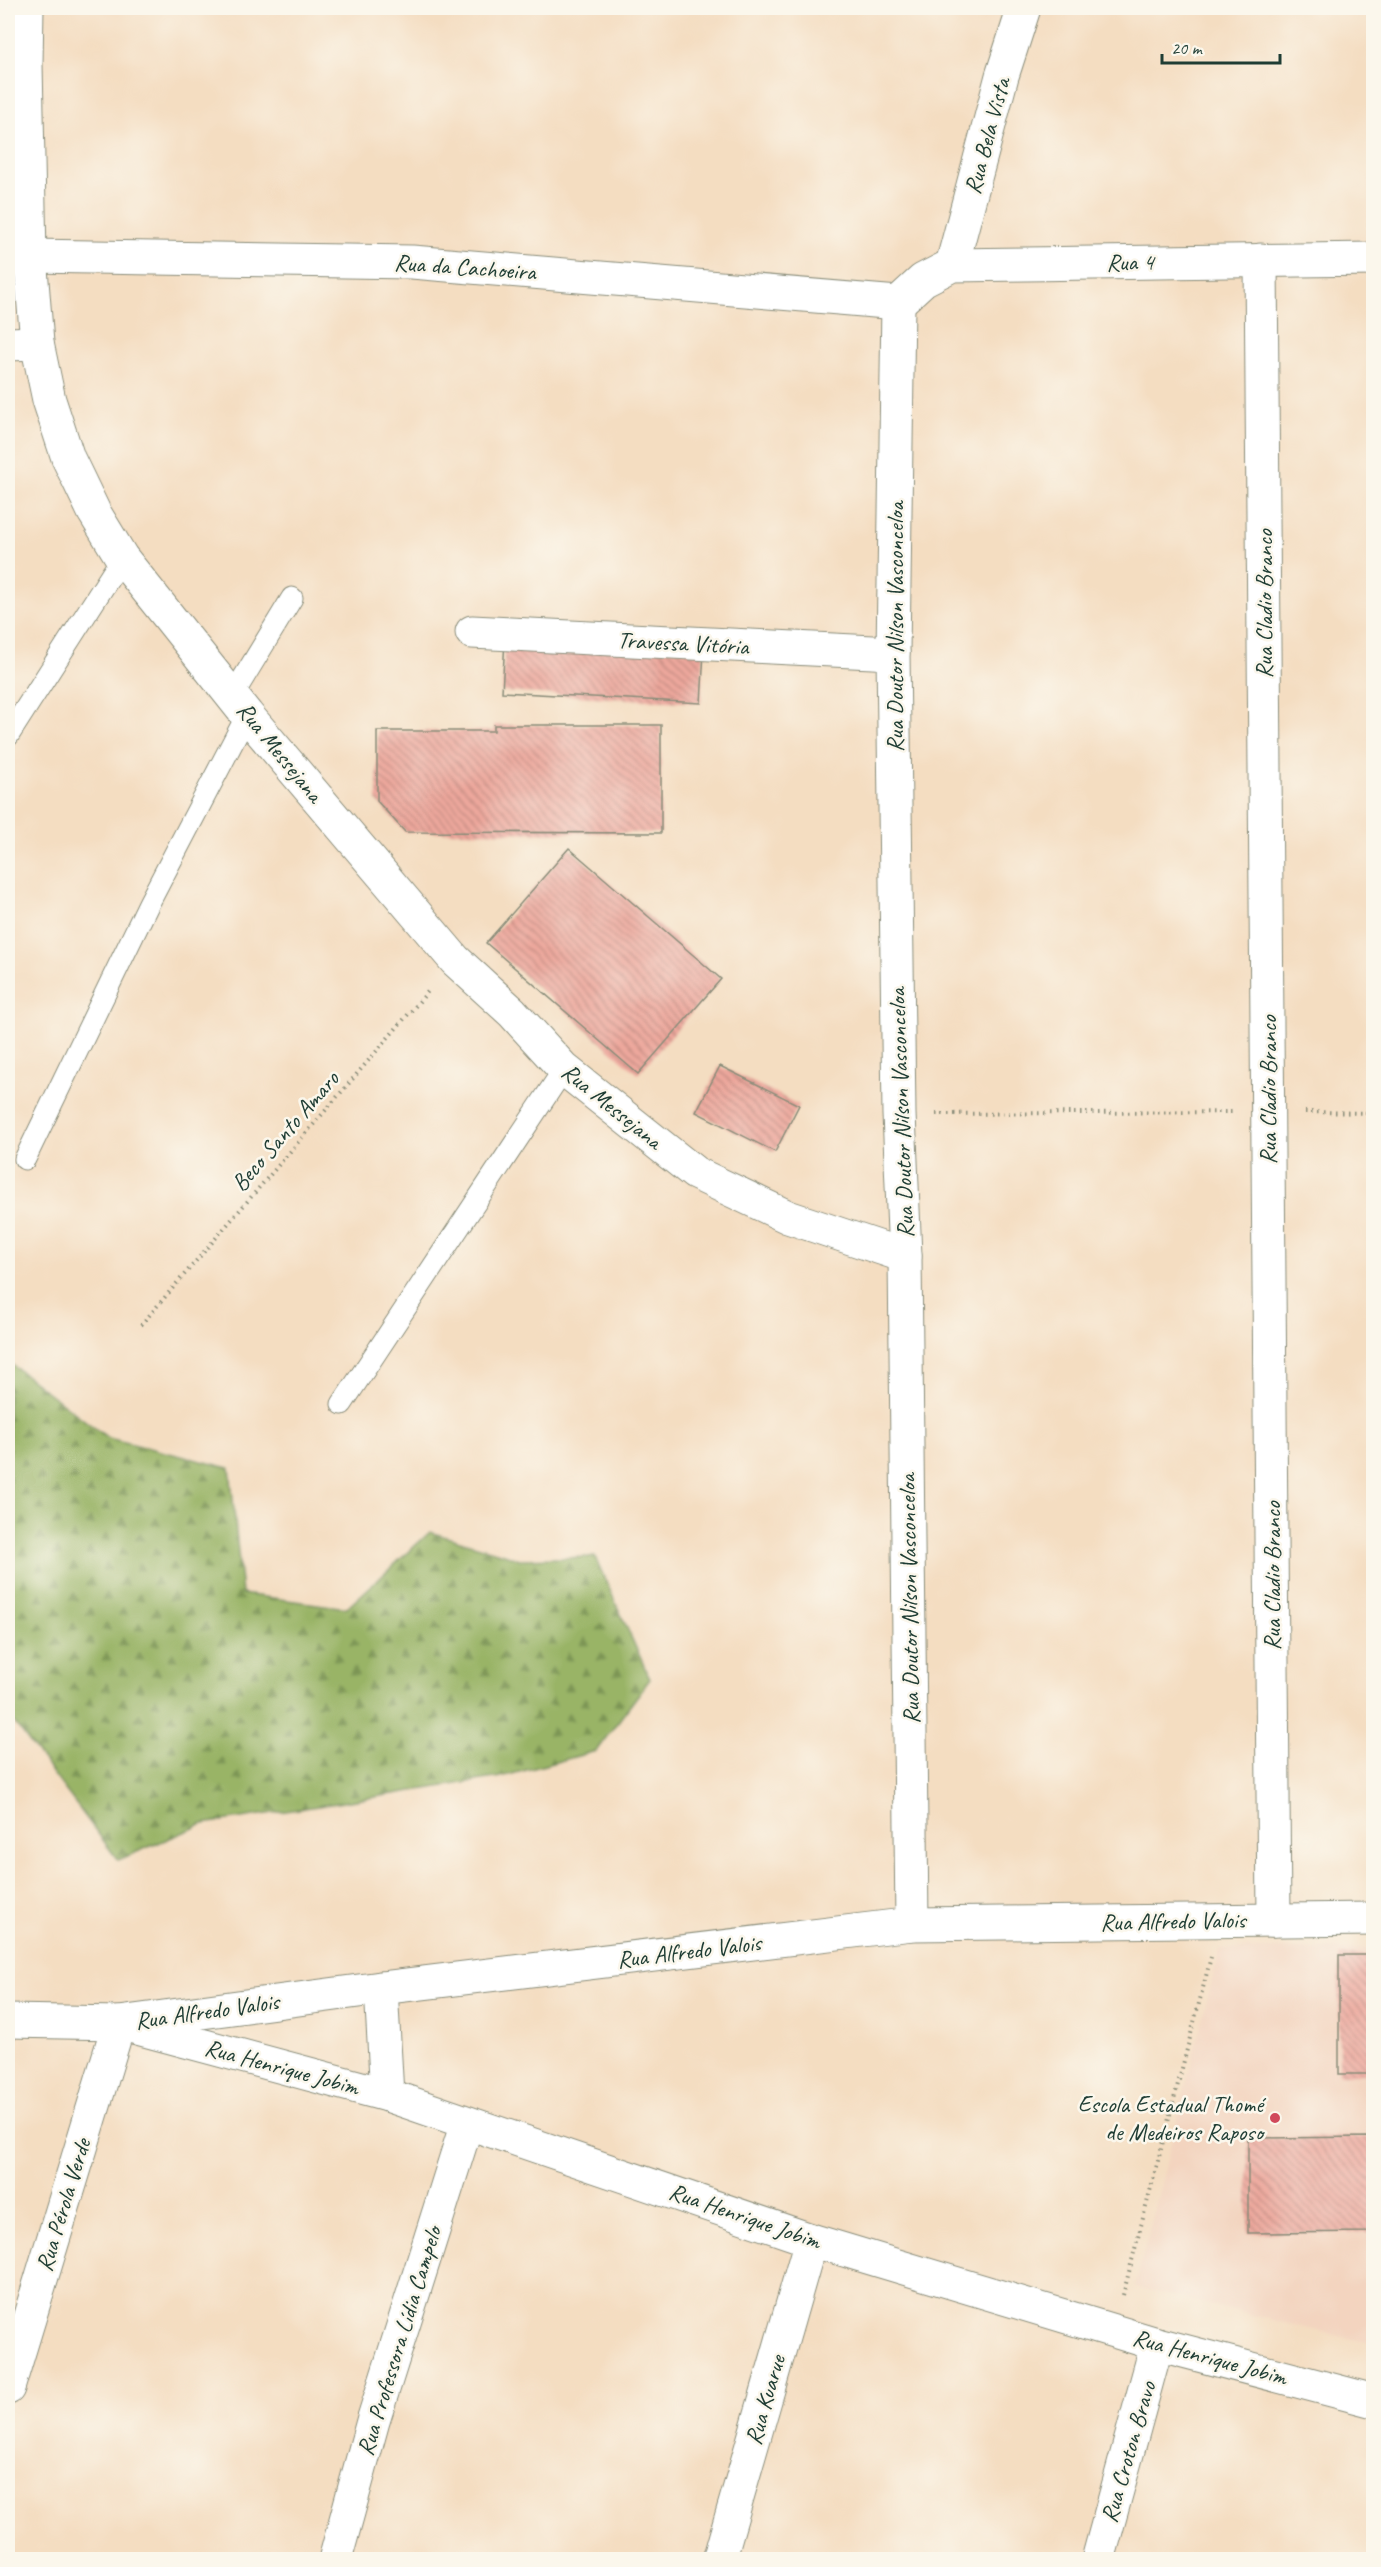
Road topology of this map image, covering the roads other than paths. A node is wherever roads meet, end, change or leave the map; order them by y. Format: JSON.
{"nodes":[{"id":1,"x":27,"y":8,"type":"edge"},
{"id":2,"x":1024,"y":8,"type":"edge"},
{"id":3,"x":17,"y":64,"type":"edge"},
{"id":4,"x":30,"y":256,"type":"junction"},
{"id":5,"x":1262,"y":260,"type":"junction"},
{"id":6,"x":1374,"y":260,"type":"edge"},
{"id":7,"x":952,"y":266,"type":"junction"},
{"id":8,"x":898,"y":303,"type":"junction"},
{"id":9,"x":22,"y":343,"type":"edge"},
{"id":10,"x":122,"y":558,"type":"junction"},
{"id":11,"x":292,"y":598,"type":"dead end"},
{"id":12,"x":472,"y":632,"type":"dead end"},
{"id":13,"x":893,"y":653,"type":"junction"},
{"id":14,"x":240,"y":705,"type":"junction"},
{"id":15,"x":8,"y":736,"type":"edge"},
{"id":16,"x":564,"y":1069,"type":"junction"},
{"id":17,"x":25,"y":1159,"type":"dead end"},
{"id":18,"x":905,"y":1256,"type":"junction"},
{"id":19,"x":342,"y":1404,"type":"dead end"},
{"id":20,"x":1374,"y":1919,"type":"edge"},
{"id":21,"x":1274,"y":1920,"type":"junction"},
{"id":22,"x":912,"y":1924,"type":"junction"},
{"id":23,"x":381,"y":1988,"type":"junction"},
{"id":24,"x":8,"y":2021,"type":"edge"},
{"id":25,"x":119,"y":2023,"type":"junction"},
{"id":26,"x":387,"y":2095,"type":"junction"},
{"id":27,"x":467,"y":2123,"type":"junction"},
{"id":28,"x":811,"y":2240,"type":"junction"},
{"id":29,"x":1157,"y":2344,"type":"junction"},
{"id":30,"x":8,"y":2388,"type":"edge"},
{"id":31,"x":1374,"y":2401,"type":"edge"},
{"id":32,"x":335,"y":2559,"type":"edge"},
{"id":33,"x":719,"y":2559,"type":"edge"},
{"id":34,"x":1098,"y":2559,"type":"edge"}],
"edges":[{"from":1,"to":3,"type":"street","name":"Rua Messejana"},
{"from":2,"to":7,"type":"street","name":"Rua Bela Vista"},
{"from":3,"to":4,"type":"street","name":"Rua Messejana"},
{"from":4,"to":8,"type":"street","name":"Rua da Cachoeira"},
{"from":4,"to":9,"type":"street","name":"Rua Messejana"},
{"from":5,"to":6,"type":"street","name":"Rua 4"},
{"from":5,"to":7,"type":"street","name":"Rua 4"},
{"from":5,"to":21,"type":"street","name":"Rua Cladio Branco"},
{"from":7,"to":8,"type":"street","name":"Rua 4"},
{"from":8,"to":13,"type":"street","name":"Rua Doutor Nilson Vasconceloa"},
{"from":9,"to":10,"type":"street","name":"Rua Messejana"},
{"from":10,"to":14,"type":"street","name":"Rua Messejana"},
{"from":10,"to":15,"type":"lane"},
{"from":11,"to":14,"type":"lane"},
{"from":12,"to":13,"type":"street","name":"Travessa Vitória"},
{"from":13,"to":18,"type":"street","name":"Rua Doutor Nilson Vasconceloa"},
{"from":14,"to":16,"type":"street","name":"Rua Messejana"},
{"from":14,"to":17,"type":"lane"},
{"from":16,"to":18,"type":"street","name":"Rua Messejana"},
{"from":16,"to":19,"type":"lane"},
{"from":18,"to":22,"type":"street","name":"Rua Doutor Nilson Vasconceloa"},
{"from":20,"to":21,"type":"street","name":"Rua Alfredo Valois"},
{"from":21,"to":22,"type":"street","name":"Rua Alfredo Valois"},
{"from":22,"to":23,"type":"street","name":"Rua Alfredo Valois"},
{"from":23,"to":25,"type":"street","name":"Rua Alfredo Valois"},
{"from":23,"to":26,"type":"street"},
{"from":24,"to":25,"type":"street","name":"Rua Alfredo Valois"},
{"from":25,"to":26,"type":"street","name":"Rua Henrique Jobim"},
{"from":25,"to":30,"type":"street","name":"Rua Pérola Verde"},
{"from":26,"to":27,"type":"street","name":"Rua Henrique Jobim"},
{"from":27,"to":28,"type":"street","name":"Rua Henrique Jobim"},
{"from":27,"to":32,"type":"street","name":"Rua Professora Lídia Campelo"},
{"from":28,"to":29,"type":"street","name":"Rua Henrique Jobim"},
{"from":28,"to":33,"type":"street","name":"Rua Kuarue"},
{"from":29,"to":31,"type":"street","name":"Rua Henrique Jobim"},
{"from":29,"to":34,"type":"street","name":"Rua Croton Bravo"}]}
